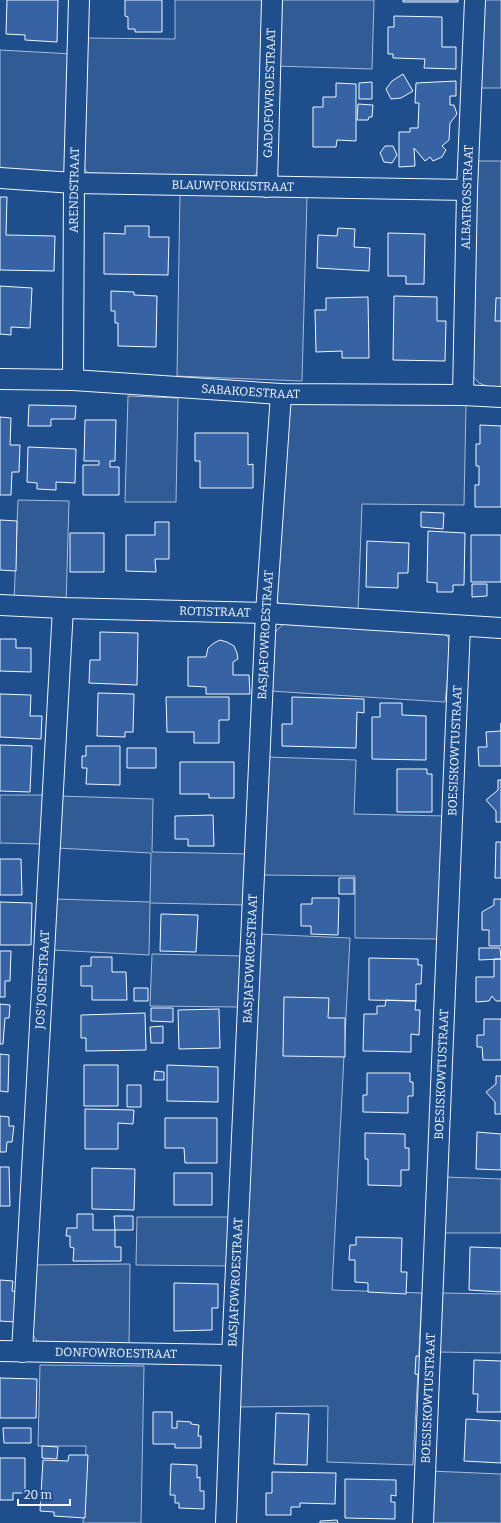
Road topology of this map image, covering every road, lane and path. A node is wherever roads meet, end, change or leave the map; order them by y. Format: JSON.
{"nodes":[{"id":1,"x":79,"y":0,"type":"edge"},
{"id":2,"x":272,"y":0,"type":"edge"},
{"id":3,"x":475,"y":0,"type":"edge"},
{"id":4,"x":0,"y":178,"type":"edge"},
{"id":5,"x":74,"y":183,"type":"junction"},
{"id":6,"x":267,"y":187,"type":"junction"},
{"id":7,"x":467,"y":190,"type":"junction"},
{"id":8,"x":0,"y":378,"type":"edge"},
{"id":9,"x":73,"y":380,"type":"junction"},
{"id":10,"x":281,"y":394,"type":"junction"},
{"id":11,"x":463,"y":395,"type":"junction"},
{"id":12,"x":501,"y":397,"type":"edge"},
{"id":13,"x":0,"y":605,"type":"edge"},
{"id":14,"x":63,"y":608,"type":"junction"},
{"id":15,"x":266,"y":613,"type":"junction"},
{"id":16,"x":460,"y":626,"type":"junction"},
{"id":17,"x":501,"y":628,"type":"edge"},
{"id":18,"x":0,"y":1351,"type":"edge"},
{"id":19,"x":22,"y":1352,"type":"junction"},
{"id":20,"x":232,"y":1355,"type":"junction"},
{"id":21,"x":226,"y":1523,"type":"edge"},
{"id":22,"x":423,"y":1523,"type":"edge"}],
"edges":[{"from":1,"to":5,"type":"street","name":"ARENDSTRAAT"},
{"from":2,"to":6,"type":"street","name":"GADOFOWROESTRAAT"},
{"from":3,"to":7,"type":"street","name":"ALBATROSSTRAAT"},
{"from":4,"to":5,"type":"street","name":"BLAUWFORKISTRAAT"},
{"from":5,"to":6,"type":"street","name":"BLAUWFORKISTRAAT"},
{"from":5,"to":9,"type":"street","name":"ARENDSTRAAT"},
{"from":6,"to":7,"type":"street","name":"BLAUWFORKISTRAAT"},
{"from":7,"to":11,"type":"street","name":"ALBATROSSTRAAT"},
{"from":8,"to":9,"type":"street","name":"SABAKOESTRAAT"},
{"from":9,"to":10,"type":"street","name":"SABAKOESTRAAT"},
{"from":10,"to":11,"type":"street","name":"SABAKOESTRAAT"},
{"from":10,"to":15,"type":"street","name":"BASJAFOWROESTRAAT"},
{"from":11,"to":12,"type":"street","name":"SABAKOESTRAAT"},
{"from":13,"to":14,"type":"street","name":"ROTISTRAAT"},
{"from":14,"to":15,"type":"street","name":"ROTISTRAAT"},
{"from":14,"to":19,"type":"street","name":"JOS'JOSIESTRAAT"},
{"from":15,"to":16,"type":"street","name":"ROTISTRAAT"},
{"from":15,"to":20,"type":"street","name":"BASJAFOWROESTRAAT"},
{"from":16,"to":17,"type":"street","name":"ROTISTRAAT"},
{"from":16,"to":22,"type":"street","name":"BOESISKOWTUSTRAAT"},
{"from":18,"to":19,"type":"street","name":"DONFOWROESTRAAT"},
{"from":19,"to":20,"type":"street","name":"DONFOWROESTRAAT"},
{"from":20,"to":21,"type":"street","name":"BASJAFOWROESTRAAT"}]}
